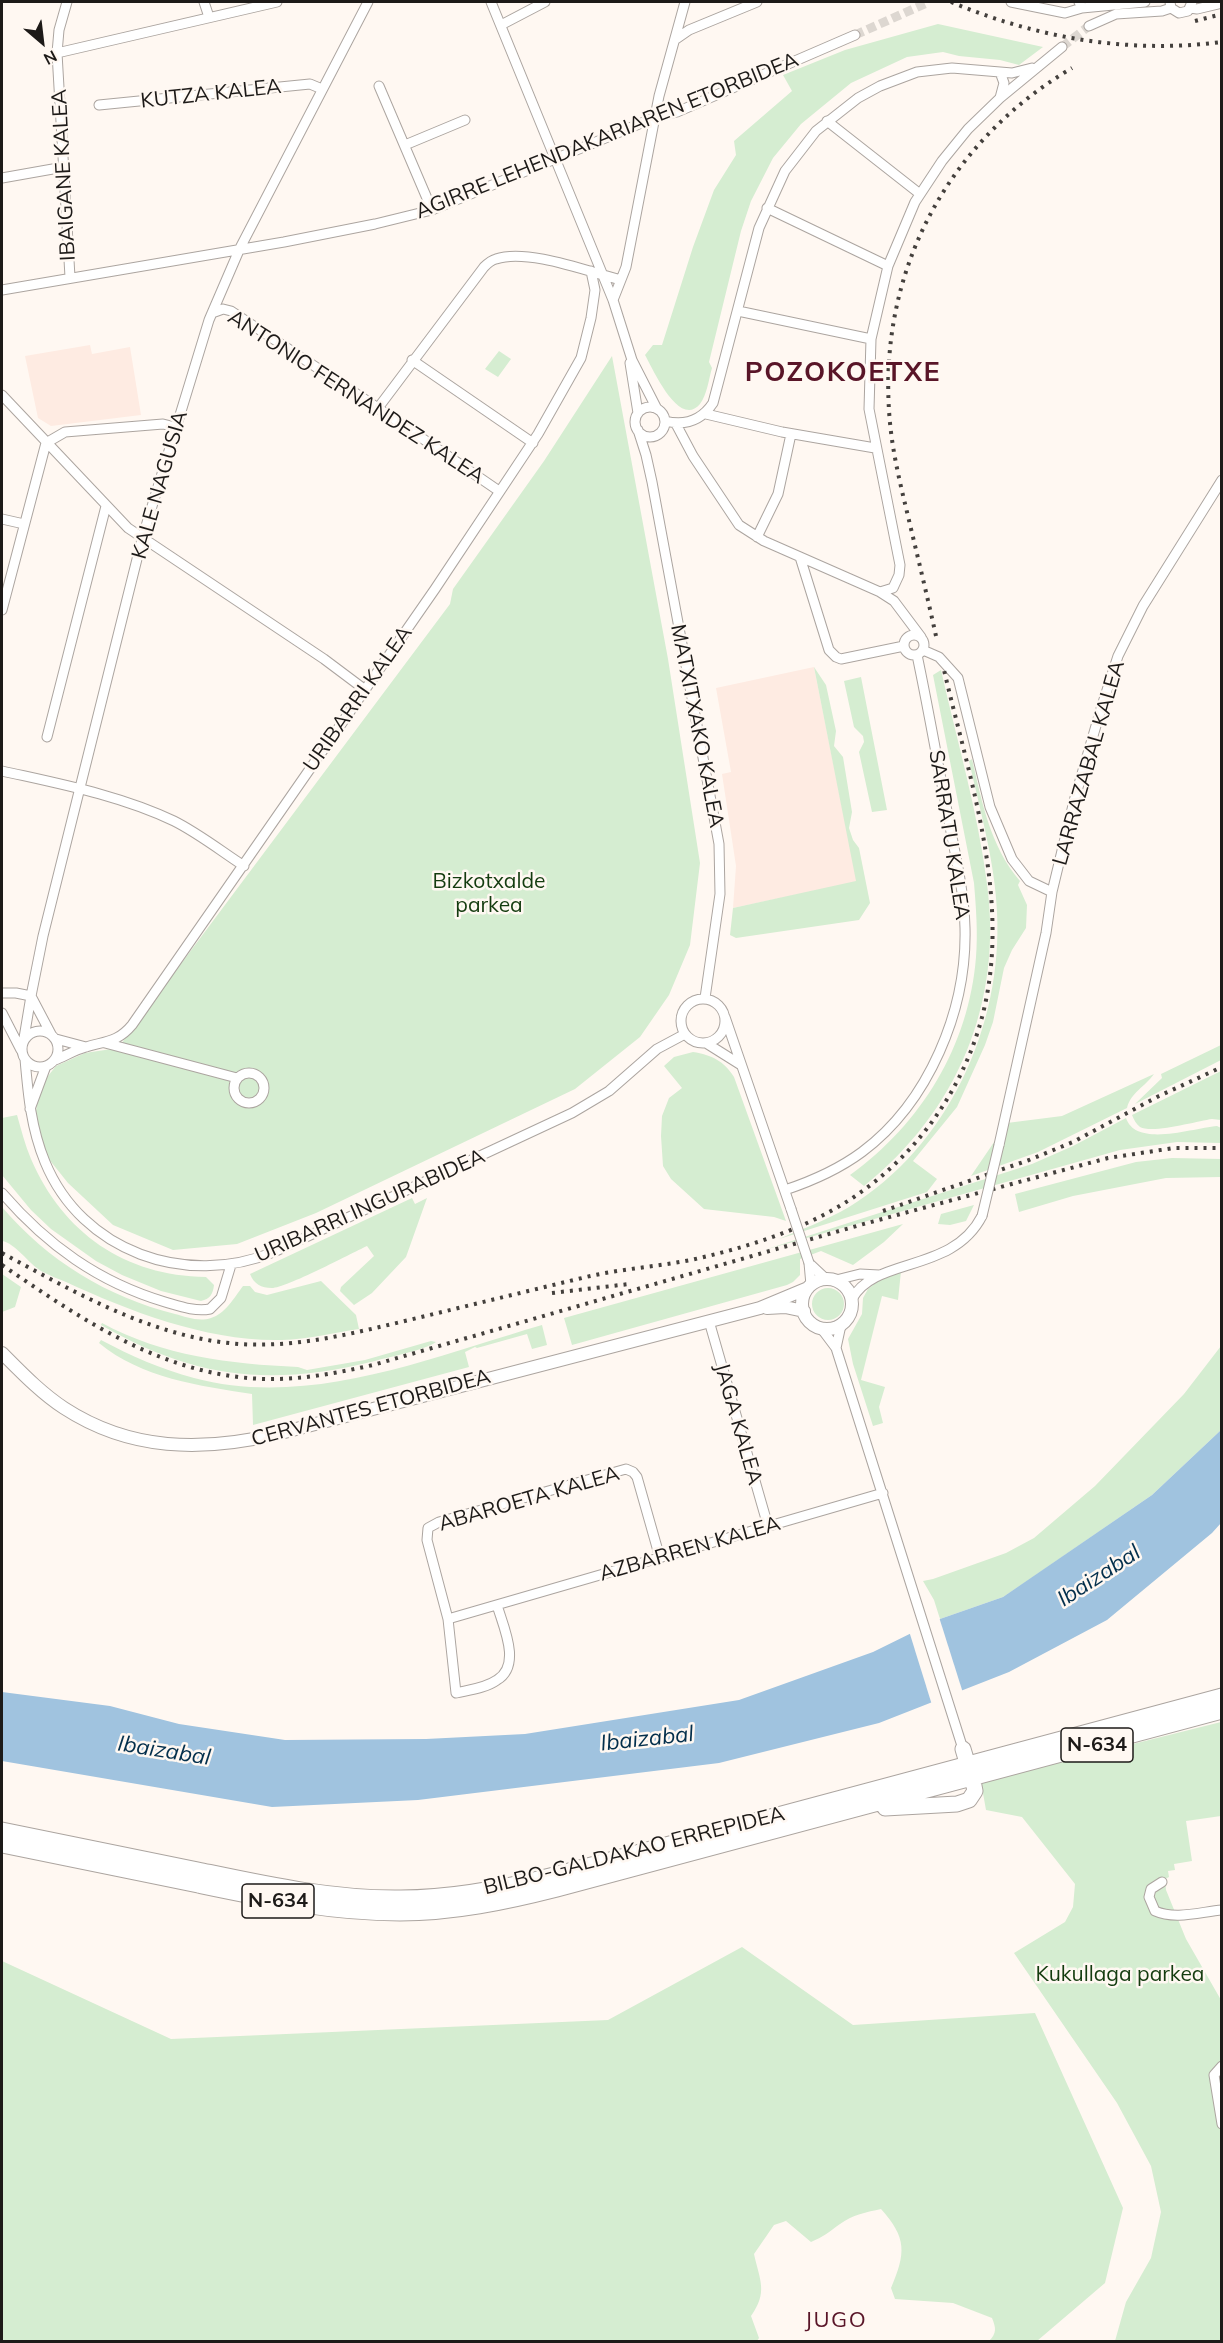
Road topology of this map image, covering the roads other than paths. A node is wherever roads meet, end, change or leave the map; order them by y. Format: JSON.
{"nodes":[{"id":1,"x":67,"y":2,"type":"edge"},
{"id":2,"x":204,"y":2,"type":"edge"},
{"id":3,"x":277,"y":2,"type":"edge"},
{"id":4,"x":368,"y":2,"type":"edge"},
{"id":5,"x":491,"y":2,"type":"edge"},
{"id":6,"x":545,"y":2,"type":"edge"},
{"id":7,"x":685,"y":2,"type":"edge"},
{"id":8,"x":757,"y":2,"type":"edge"},
{"id":9,"x":1011,"y":2,"type":"edge"},
{"id":10,"x":1145,"y":2,"type":"edge"},
{"id":11,"x":1221,"y":3,"type":"edge"},
{"id":12,"x":1081,"y":5,"type":"edge"},
{"id":13,"x":1171,"y":5,"type":"edge"},
{"id":14,"x":1191,"y":5,"type":"edge"},
{"id":15,"x":209,"y":17,"type":"junction"},
{"id":16,"x":501,"y":25,"type":"junction"},
{"id":17,"x":1089,"y":26,"type":"tunnel mouth"},
{"id":18,"x":855,"y":34,"type":"tunnel mouth"},
{"id":19,"x":676,"y":39,"type":"junction"},
{"id":20,"x":1062,"y":47,"type":"tunnel mouth"},
{"id":21,"x":57,"y":53,"type":"junction"},
{"id":22,"x":1039,"y":65,"type":"junction"},
{"id":23,"x":1000,"y":72,"type":"junction"},
{"id":24,"x":379,"y":86,"type":"dead end"},
{"id":25,"x":322,"y":89,"type":"junction"},
{"id":26,"x":1000,"y":98,"type":"junction"},
{"id":27,"x":99,"y":105,"type":"dead end"},
{"id":28,"x":656,"y":117,"type":"junction"},
{"id":29,"x":465,"y":120,"type":"dead end"},
{"id":30,"x":827,"y":121,"type":"junction"},
{"id":31,"x":405,"y":145,"type":"junction"},
{"id":32,"x":556,"y":158,"type":"junction"},
{"id":33,"x":64,"y":167,"type":"junction"},
{"id":34,"x":2,"y":178,"type":"edge"},
{"id":35,"x":920,"y":194,"type":"junction"},
{"id":36,"x":767,"y":208,"type":"junction"},
{"id":37,"x":432,"y":210,"type":"junction"},
{"id":38,"x":240,"y":248,"type":"junction"},
{"id":39,"x":596,"y":261,"type":"junction"},
{"id":40,"x":888,"y":266,"type":"junction"},
{"id":41,"x":591,"y":271,"type":"junction"},
{"id":42,"x":601,"y":275,"type":"junction"},
{"id":43,"x":70,"y":277,"type":"junction"},
{"id":44,"x":621,"y":280,"type":"junction"},
{"id":45,"x":606,"y":285,"type":"junction"},
{"id":46,"x":2,"y":290,"type":"edge"},
{"id":47,"x":595,"y":290,"type":"junction"},
{"id":48,"x":613,"y":300,"type":"junction"},
{"id":49,"x":738,"y":311,"type":"junction"},
{"id":50,"x":212,"y":313,"type":"junction"},
{"id":51,"x":871,"y":339,"type":"junction"},
{"id":52,"x":627,"y":346,"type":"junction"},
{"id":53,"x":412,"y":360,"type":"junction"},
{"id":54,"x":2,"y":395,"type":"edge"},
{"id":55,"x":378,"y":408,"type":"junction"},
{"id":56,"x":657,"y":409,"type":"junction"},
{"id":57,"x":638,"y":413,"type":"junction"},
{"id":58,"x":706,"y":414,"type":"junction"},
{"id":59,"x":665,"y":421,"type":"junction"},
{"id":60,"x":676,"y":424,"type":"junction"},
{"id":61,"x":175,"y":427,"type":"junction"},
{"id":62,"x":638,"y":430,"type":"junction"},
{"id":63,"x":659,"y":434,"type":"junction"},
{"id":64,"x":790,"y":434,"type":"junction"},
{"id":65,"x":46,"y":443,"type":"junction"},
{"id":66,"x":533,"y":443,"type":"junction"},
{"id":67,"x":875,"y":448,"type":"junction"},
{"id":68,"x":646,"y":455,"type":"junction"},
{"id":69,"x":1221,"y":480,"type":"edge"},
{"id":70,"x":499,"y":491,"type":"junction"},
{"id":71,"x":106,"y":506,"type":"junction"},
{"id":72,"x":2,"y":519,"type":"edge"},
{"id":73,"x":24,"y":524,"type":"junction"},
{"id":74,"x":758,"y":537,"type":"junction"},
{"id":75,"x":142,"y":539,"type":"junction"},
{"id":76,"x":800,"y":557,"type":"junction"},
{"id":77,"x":893,"y":588,"type":"junction"},
{"id":78,"x":880,"y":592,"type":"junction"},
{"id":79,"x":894,"y":601,"type":"junction"},
{"id":80,"x":2,"y":610,"type":"edge"},
{"id":81,"x":902,"y":614,"type":"junction"},
{"id":82,"x":921,"y":637,"type":"junction"},
{"id":83,"x":906,"y":642,"type":"junction"},
{"id":84,"x":920,"y":652,"type":"junction"},
{"id":85,"x":364,"y":689,"type":"junction"},
{"id":86,"x":47,"y":737,"type":"dead end"},
{"id":87,"x":2,"y":771,"type":"edge"},
{"id":88,"x":80,"y":788,"type":"junction"},
{"id":89,"x":244,"y":866,"type":"junction"},
{"id":90,"x":1052,"y":892,"type":"junction"},
{"id":91,"x":2,"y":993,"type":"edge"},
{"id":92,"x":31,"y":996,"type":"junction"},
{"id":93,"x":705,"y":998,"type":"junction"},
{"id":94,"x":2,"y":1012,"type":"edge"},
{"id":95,"x":725,"y":1017,"type":"junction"},
{"id":96,"x":685,"y":1034,"type":"junction"},
{"id":97,"x":54,"y":1037,"type":"junction"},
{"id":98,"x":24,"y":1039,"type":"junction"},
{"id":99,"x":105,"y":1043,"type":"junction"},
{"id":100,"x":706,"y":1043,"type":"junction"},
{"id":101,"x":86,"y":1047,"type":"junction"},
{"id":102,"x":23,"y":1055,"type":"junction"},
{"id":103,"x":55,"y":1060,"type":"junction"},
{"id":104,"x":741,"y":1065,"type":"junction"},
{"id":105,"x":46,"y":1066,"type":"junction"},
{"id":106,"x":237,"y":1078,"type":"dead end"},
{"id":107,"x":30,"y":1111,"type":"junction"},
{"id":108,"x":785,"y":1190,"type":"junction"},
{"id":109,"x":2,"y":1194,"type":"edge"},
{"id":110,"x":809,"y":1263,"type":"junction"},
{"id":111,"x":231,"y":1265,"type":"junction"},
{"id":112,"x":881,"y":1275,"type":"junction"},
{"id":113,"x":831,"y":1279,"type":"junction"},
{"id":114,"x":810,"y":1286,"type":"junction"},
{"id":115,"x":852,"y":1299,"type":"junction"},
{"id":116,"x":760,"y":1308,"type":"junction"},
{"id":117,"x":804,"y":1311,"type":"junction"},
{"id":118,"x":709,"y":1321,"type":"junction"},
{"id":119,"x":841,"y":1325,"type":"junction"},
{"id":120,"x":821,"y":1328,"type":"junction"},
{"id":121,"x":836,"y":1348,"type":"junction"},
{"id":122,"x":2,"y":1353,"type":"edge"},
{"id":123,"x":883,"y":1493,"type":"junction"},
{"id":124,"x":768,"y":1526,"type":"junction"},
{"id":125,"x":660,"y":1558,"type":"junction"},
{"id":126,"x":497,"y":1605,"type":"junction"},
{"id":127,"x":448,"y":1619,"type":"junction"},
{"id":128,"x":1221,"y":1696,"type":"edge"},
{"id":129,"x":1221,"y":1711,"type":"edge"},
{"id":130,"x":1152,"y":1715,"type":"junction"},
{"id":131,"x":963,"y":1749,"type":"junction"},
{"id":132,"x":970,"y":1771,"type":"junction"},
{"id":133,"x":811,"y":1820,"type":"junction"},
{"id":134,"x":2,"y":1830,"type":"edge"},
{"id":135,"x":2,"y":1845,"type":"edge"},
{"id":136,"x":1162,"y":1882,"type":"dead end"},
{"id":137,"x":1221,"y":1910,"type":"edge"},
{"id":138,"x":1221,"y":2066,"type":"edge"},
{"id":139,"x":1221,"y":2124,"type":"edge"}],
"edges":[{"from":1,"to":21,"type":"street","name":"IBAIGANE KALEA"},
{"from":2,"to":15,"type":"street"},
{"from":3,"to":15,"type":"street"},
{"from":4,"to":25,"type":"street","name":"KALE NAGUSIA"},
{"from":5,"to":16,"type":"street"},
{"from":6,"to":16,"type":"street"},
{"from":7,"to":19,"type":"street"},
{"from":8,"to":19,"type":"street"},
{"from":9,"to":12,"type":"street"},
{"from":10,"to":12,"type":"street"},
{"from":11,"to":14,"type":"street"},
{"from":13,"to":14,"type":"street"},
{"from":13,"to":17,"type":"street"},
{"from":15,"to":21,"type":"street"},
{"from":16,"to":32,"type":"street"},
{"from":18,"to":28,"type":"street","name":"AGIRRE LEHENDAKARIAREN ETORBIDEA"},
{"from":19,"to":28,"type":"street"},
{"from":20,"to":22,"type":"street"},
{"from":21,"to":33,"type":"street","name":"IBAIGANE KALEA"},
{"from":22,"to":23,"type":"street"},
{"from":22,"to":26,"type":"street"},
{"from":23,"to":26,"type":"street"},
{"from":23,"to":30,"type":"street"},
{"from":24,"to":31,"type":"street"},
{"from":25,"to":27,"type":"street","name":"KUTZA KALEA"},
{"from":25,"to":38,"type":"street","name":"KALE NAGUSIA"},
{"from":26,"to":35,"type":"street"},
{"from":28,"to":32,"type":"street","name":"AGIRRE LEHENDAKARIAREN ETORBIDEA"},
{"from":28,"to":44,"type":"street"},
{"from":29,"to":31,"type":"street"},
{"from":30,"to":35,"type":"street"},
{"from":30,"to":36,"type":"street"},
{"from":31,"to":37,"type":"street"},
{"from":32,"to":37,"type":"street","name":"AGIRRE LEHENDAKARIAREN ETORBIDEA"},
{"from":32,"to":39,"type":"street"},
{"from":33,"to":34,"type":"street"},
{"from":33,"to":43,"type":"street","name":"IBAIGANE KALEA"},
{"from":35,"to":40,"type":"street"},
{"from":36,"to":40,"type":"street"},
{"from":36,"to":49,"type":"street"},
{"from":37,"to":38,"type":"street","name":"AGIRRE LEHENDAKARIAREN ETORBIDEA"},
{"from":38,"to":43,"type":"street","name":"AGIRRE LEHENDAKARIAREN ETORBIDEA"},
{"from":38,"to":50,"type":"street","name":"KALE NAGUSIA"},
{"from":39,"to":41,"type":"street"},
{"from":39,"to":42,"type":"street"},
{"from":40,"to":51,"type":"street"},
{"from":41,"to":42,"type":"street"},
{"from":41,"to":47,"type":"street"},
{"from":41,"to":53,"type":"street"},
{"from":42,"to":44,"type":"street"},
{"from":42,"to":45,"type":"street"},
{"from":43,"to":46,"type":"street","name":"AGIRRE LEHENDAKARIAREN ETORBIDEA"},
{"from":44,"to":48,"type":"street"},
{"from":45,"to":47,"type":"street"},
{"from":45,"to":48,"type":"street"},
{"from":47,"to":66,"type":"street","name":"URIBARRI KALEA"},
{"from":48,"to":52,"type":"street"},
{"from":49,"to":51,"type":"street"},
{"from":49,"to":58,"type":"street"},
{"from":50,"to":55,"type":"street","name":"ANTONIO FERNANDEZ KALEA"},
{"from":50,"to":61,"type":"street","name":"KALE NAGUSIA"},
{"from":51,"to":67,"type":"street"},
{"from":52,"to":56,"type":"street"},
{"from":52,"to":57,"type":"street"},
{"from":53,"to":55,"type":"street"},
{"from":53,"to":66,"type":"street"},
{"from":54,"to":65,"type":"street"},
{"from":55,"to":70,"type":"street","name":"ANTONIO FERNANDEZ KALEA"},
{"from":56,"to":57,"type":"street"},
{"from":56,"to":59,"type":"street"},
{"from":57,"to":62,"type":"street"},
{"from":58,"to":60,"type":"street"},
{"from":58,"to":64,"type":"street"},
{"from":59,"to":60,"type":"street"},
{"from":59,"to":63,"type":"street"},
{"from":60,"to":74,"type":"street"},
{"from":61,"to":65,"type":"street"},
{"from":61,"to":75,"type":"street","name":"KALE NAGUSIA"},
{"from":62,"to":63,"type":"street"},
{"from":62,"to":68,"type":"street","name":"MATXITXAKO KALEA"},
{"from":63,"to":68,"type":"street"},
{"from":64,"to":67,"type":"street"},
{"from":64,"to":74,"type":"street"},
{"from":65,"to":71,"type":"street"},
{"from":65,"to":73,"type":"street"},
{"from":66,"to":70,"type":"street","name":"URIBARRI KALEA"},
{"from":67,"to":77,"type":"street"},
{"from":68,"to":93,"type":"street","name":"MATXITXAKO KALEA"},
{"from":69,"to":90,"type":"street","name":"LARRAZABAL KALEA"},
{"from":70,"to":85,"type":"street","name":"URIBARRI KALEA"},
{"from":71,"to":75,"type":"street"},
{"from":71,"to":86,"type":"street"},
{"from":72,"to":73,"type":"street"},
{"from":73,"to":80,"type":"street"},
{"from":74,"to":76,"type":"street"},
{"from":75,"to":85,"type":"street"},
{"from":75,"to":88,"type":"street","name":"KALE NAGUSIA"},
{"from":76,"to":78,"type":"street"},
{"from":76,"to":83,"type":"street"},
{"from":77,"to":78,"type":"street"},
{"from":77,"to":79,"type":"street"},
{"from":78,"to":79,"type":"street"},
{"from":79,"to":81,"type":"street"},
{"from":81,"to":82,"type":"street"},
{"from":81,"to":83,"type":"street"},
{"from":82,"to":83,"type":"street"},
{"from":82,"to":84,"type":"street"},
{"from":83,"to":84,"type":"street"},
{"from":84,"to":90,"type":"street"},
{"from":84,"to":108,"type":"street","name":"SARRATU KALEA"},
{"from":85,"to":89,"type":"street","name":"URIBARRI KALEA"},
{"from":87,"to":88,"type":"street"},
{"from":88,"to":89,"type":"street"},
{"from":88,"to":92,"type":"street","name":"KALE NAGUSIA"},
{"from":89,"to":99,"type":"street","name":"URIBARRI KALEA"},
{"from":90,"to":112,"type":"street","bridge":true},
{"from":91,"to":92,"type":"street"},
{"from":92,"to":97,"type":"street"},
{"from":92,"to":98,"type":"street","name":"KALE NAGUSIA"},
{"from":93,"to":95,"type":"street"},
{"from":93,"to":96,"type":"street"},
{"from":94,"to":102,"type":"street"},
{"from":95,"to":100,"type":"street"},
{"from":95,"to":104,"type":"street"},
{"from":96,"to":100,"type":"street"},
{"from":96,"to":111,"type":"street","name":"URIBARRI INGURABIDEA"},
{"from":97,"to":98,"type":"street"},
{"from":97,"to":101,"type":"street","name":"URIBARRI KALEA"},
{"from":97,"to":103,"type":"street"},
{"from":98,"to":102,"type":"street","name":"KALE NAGUSIA"},
{"from":99,"to":101,"type":"street","name":"URIBARRI KALEA"},
{"from":99,"to":106,"type":"street"},
{"from":100,"to":104,"type":"street"},
{"from":101,"to":103,"type":"street","name":"URIBARRI KALEA"},
{"from":102,"to":105,"type":"street"},
{"from":102,"to":107,"type":"street","name":"URIBARRI INGURABIDEA"},
{"from":103,"to":105,"type":"street"},
{"from":104,"to":108,"type":"street"},
{"from":105,"to":107,"type":"street"},
{"from":107,"to":111,"type":"street","name":"URIBARRI INGURABIDEA"},
{"from":108,"to":110,"type":"street","bridge":true},
{"from":109,"to":111,"type":"street"},
{"from":110,"to":113,"type":"street"},
{"from":110,"to":114,"type":"street"},
{"from":112,"to":113,"type":"street"},
{"from":112,"to":115,"type":"street"},
{"from":113,"to":114,"type":"street"},
{"from":113,"to":115,"type":"street"},
{"from":114,"to":116,"type":"street","name":"CERVANTES ETORBIDEA"},
{"from":114,"to":117,"type":"street"},
{"from":115,"to":119,"type":"street"},
{"from":116,"to":117,"type":"street","name":"CERVANTES ETORBIDEA"},
{"from":116,"to":118,"type":"street","name":"CERVANTES ETORBIDEA"},
{"from":117,"to":120,"type":"street"},
{"from":118,"to":122,"type":"street","name":"CERVANTES ETORBIDEA"},
{"from":118,"to":124,"type":"street","name":"JAGA KALEA"},
{"from":119,"to":120,"type":"street"},
{"from":119,"to":121,"type":"street"},
{"from":120,"to":121,"type":"street"},
{"from":121,"to":123,"type":"street"},
{"from":123,"to":124,"type":"street","name":"AZBARREN KALEA"},
{"from":123,"to":131,"type":"street"},
{"from":124,"to":125,"type":"street","name":"AZBARREN KALEA"},
{"from":125,"to":126,"type":"street","name":"AZBARREN KALEA"},
{"from":125,"to":127,"type":"street","name":"ABAROETA KALEA"},
{"from":126,"to":127,"type":"street","name":"AZBARREN KALEA"},
{"from":126,"to":127,"type":"street"},
{"from":128,"to":130,"type":"highway","name":"BILBO-GALDAKAO ERREPIDEA","number":"N-634"},
{"from":129,"to":132,"type":"highway","name":"BILBO-GALDAKAO ERREPIDEA","number":"N-634"},
{"from":130,"to":131,"type":"highway"},
{"from":130,"to":132,"type":"highway","name":"BILBO-GALDAKAO ERREPIDEA","number":"N-634"},
{"from":131,"to":132,"type":"highway"},
{"from":132,"to":133,"type":"highway","name":"BILBO-GALDAKAO ERREPIDEA","number":"N-634"},
{"from":132,"to":133,"type":"highway"},
{"from":132,"to":134,"type":"highway","name":"BILBO-GALDAKAO ERREPIDEA","number":"N-634"},
{"from":133,"to":135,"type":"highway","name":"BILBO-GALDAKAO ERREPIDEA","number":"N-634"},
{"from":136,"to":137,"type":"street"},
{"from":138,"to":139,"type":"street"}]}
